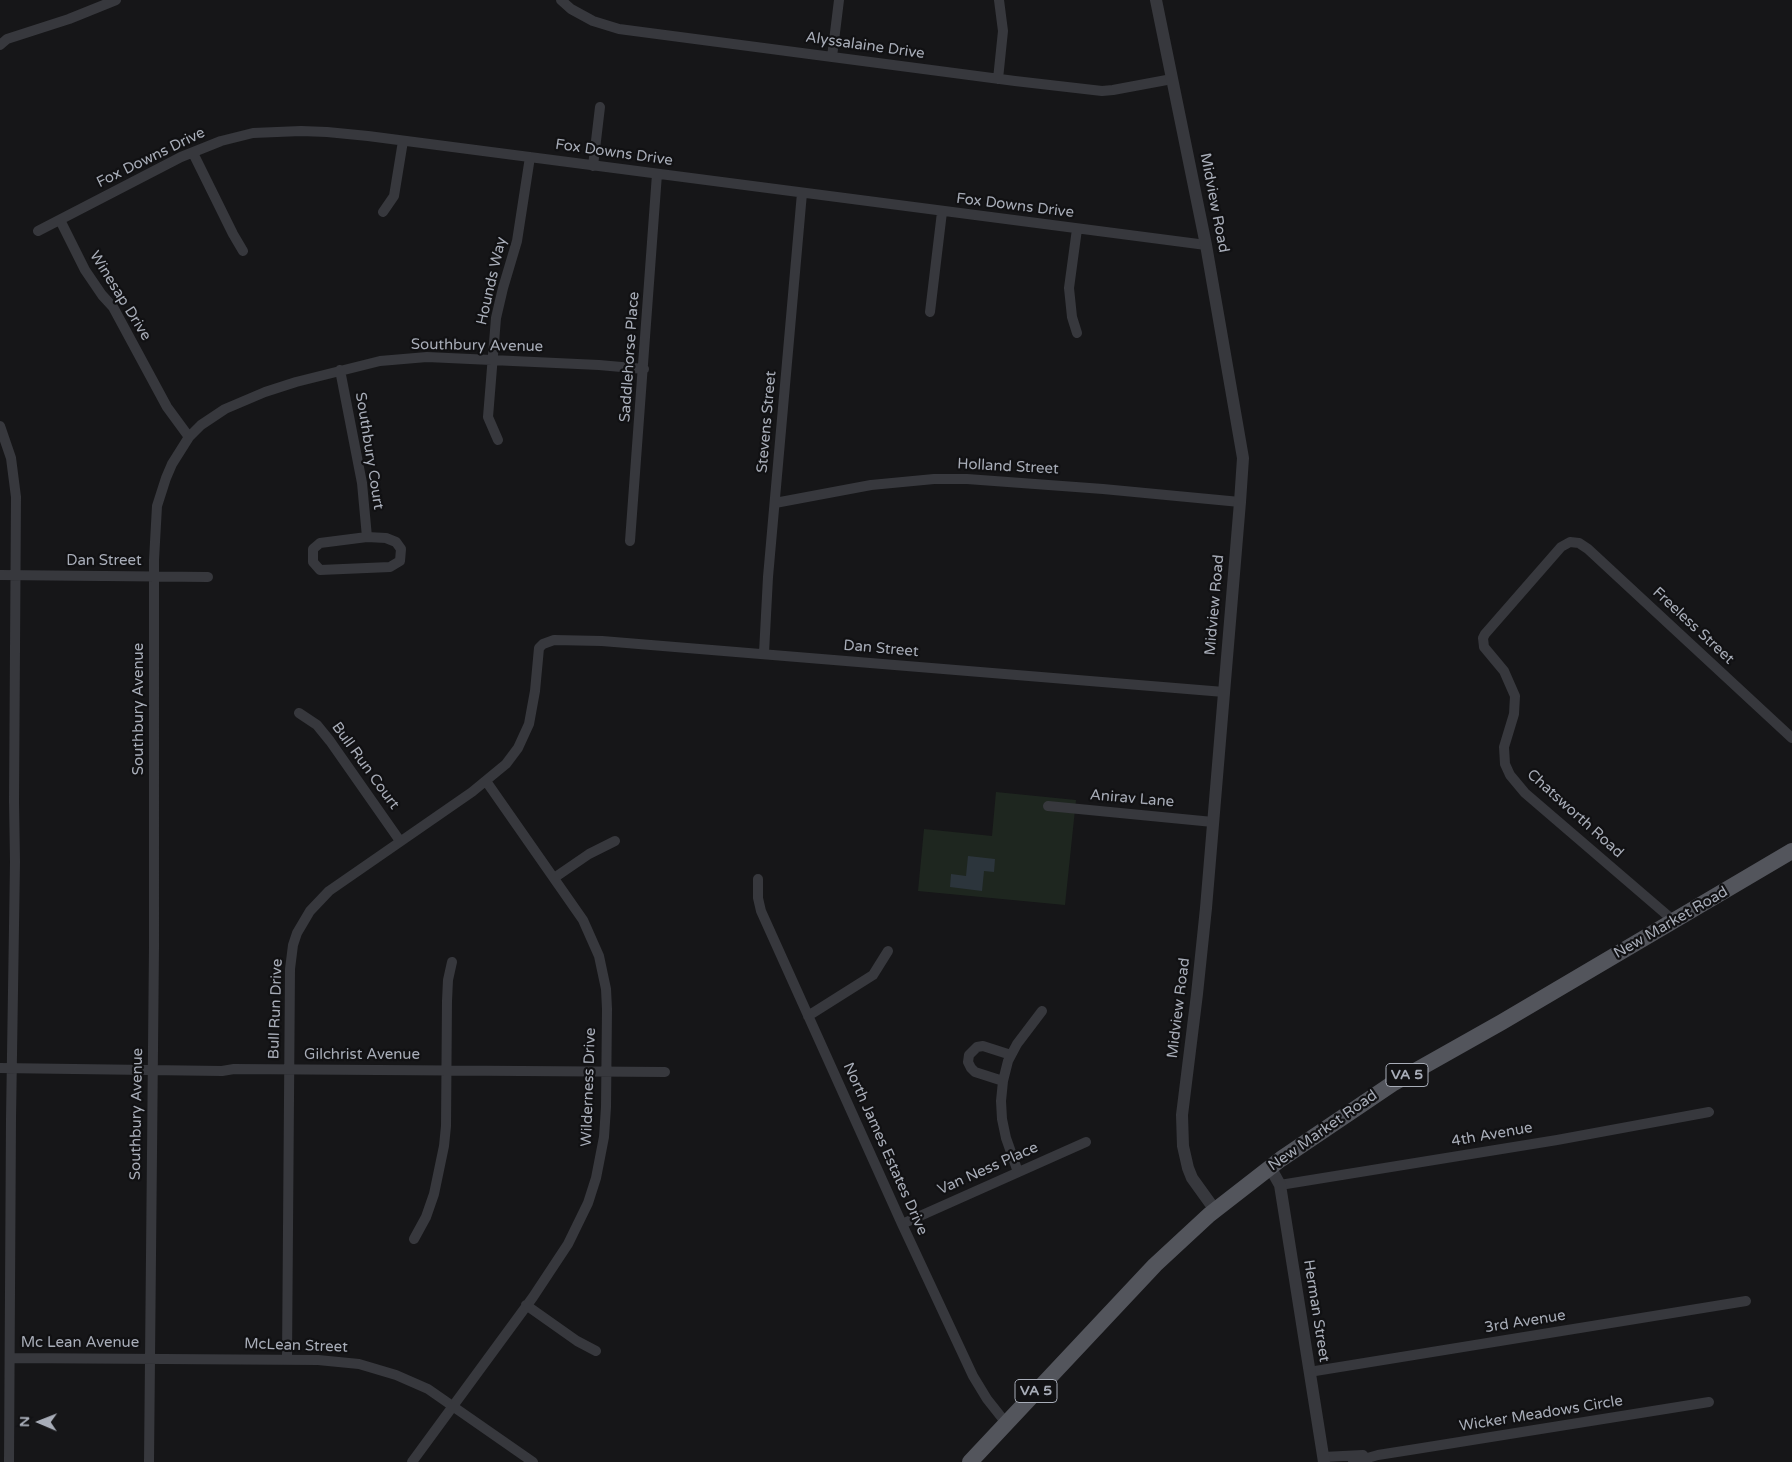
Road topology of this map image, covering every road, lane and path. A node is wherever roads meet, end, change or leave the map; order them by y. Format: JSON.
{"nodes":[{"id":1,"x":115,"y":0,"type":"edge"},
{"id":2,"x":561,"y":0,"type":"edge"},
{"id":3,"x":838,"y":0,"type":"edge"},
{"id":4,"x":999,"y":0,"type":"edge"},
{"id":5,"x":1156,"y":0,"type":"edge"},
{"id":6,"x":0,"y":45,"type":"edge"},
{"id":7,"x":832,"y":57,"type":"junction"},
{"id":8,"x":998,"y":79,"type":"junction"},
{"id":9,"x":1172,"y":79,"type":"junction"},
{"id":10,"x":600,"y":107,"type":"dead end"},
{"id":11,"x":403,"y":141,"type":"junction"},
{"id":12,"x":193,"y":153,"type":"junction"},
{"id":13,"x":530,"y":157,"type":"junction"},
{"id":14,"x":593,"y":166,"type":"junction"},
{"id":15,"x":657,"y":174,"type":"junction"},
{"id":16,"x":802,"y":193,"type":"junction"},
{"id":17,"x":383,"y":212,"type":"dead end"},
{"id":18,"x":942,"y":212,"type":"junction"},
{"id":19,"x":60,"y":220,"type":"junction"},
{"id":20,"x":1076,"y":229,"type":"junction"},
{"id":21,"x":38,"y":231,"type":"dead end"},
{"id":22,"x":1206,"y":245,"type":"junction"},
{"id":23,"x":243,"y":251,"type":"dead end"},
{"id":24,"x":930,"y":312,"type":"dead end"},
{"id":25,"x":1077,"y":333,"type":"dead end"},
{"id":26,"x":493,"y":360,"type":"junction"},
{"id":27,"x":340,"y":370,"type":"junction"},
{"id":28,"x":644,"y":370,"type":"junction"},
{"id":29,"x":0,"y":426,"type":"edge"},
{"id":30,"x":189,"y":437,"type":"junction"},
{"id":31,"x":498,"y":440,"type":"dead end"},
{"id":32,"x":775,"y":502,"type":"junction"},
{"id":33,"x":1240,"y":502,"type":"junction"},
{"id":34,"x":367,"y":537,"type":"junction"},
{"id":35,"x":630,"y":541,"type":"dead end"},
{"id":36,"x":1571,"y":542,"type":"joint"},
{"id":37,"x":0,"y":575,"type":"edge"},
{"id":38,"x":16,"y":576,"type":"junction"},
{"id":39,"x":154,"y":576,"type":"junction"},
{"id":40,"x":208,"y":577,"type":"dead end"},
{"id":41,"x":538,"y":650,"type":"joint"},
{"id":42,"x":764,"y":653,"type":"junction"},
{"id":43,"x":1224,"y":692,"type":"junction"},
{"id":44,"x":299,"y":713,"type":"dead end"},
{"id":45,"x":1792,"y":738,"type":"edge"},
{"id":46,"x":486,"y":781,"type":"junction"},
{"id":47,"x":1048,"y":806,"type":"dead end"},
{"id":48,"x":1213,"y":822,"type":"junction"},
{"id":49,"x":616,"y":840,"type":"dead end"},
{"id":50,"x":400,"y":842,"type":"junction"},
{"id":51,"x":1792,"y":851,"type":"edge"},
{"id":52,"x":554,"y":878,"type":"junction"},
{"id":53,"x":758,"y":879,"type":"dead end"},
{"id":54,"x":1674,"y":922,"type":"junction"},
{"id":55,"x":888,"y":951,"type":"dead end"},
{"id":56,"x":452,"y":962,"type":"dead end"},
{"id":57,"x":1042,"y":1011,"type":"dead end"},
{"id":58,"x":808,"y":1016,"type":"junction"},
{"id":59,"x":1012,"y":1055,"type":"junction"},
{"id":60,"x":0,"y":1068,"type":"edge"},
{"id":61,"x":12,"y":1068,"type":"junction"},
{"id":62,"x":152,"y":1069,"type":"junction"},
{"id":63,"x":289,"y":1070,"type":"junction"},
{"id":64,"x":447,"y":1071,"type":"junction"},
{"id":65,"x":606,"y":1072,"type":"junction"},
{"id":66,"x":665,"y":1072,"type":"dead end"},
{"id":67,"x":1003,"y":1081,"type":"junction"},
{"id":68,"x":1709,"y":1112,"type":"dead end"},
{"id":69,"x":1086,"y":1142,"type":"dead end"},
{"id":70,"x":1270,"y":1167,"type":"junction"},
{"id":71,"x":1018,"y":1172,"type":"junction"},
{"id":72,"x":1280,"y":1185,"type":"junction"},
{"id":73,"x":1215,"y":1210,"type":"junction"},
{"id":74,"x":902,"y":1224,"type":"junction"},
{"id":75,"x":414,"y":1239,"type":"dead end"},
{"id":76,"x":1746,"y":1301,"type":"dead end"},
{"id":77,"x":526,"y":1305,"type":"junction"},
{"id":78,"x":596,"y":1351,"type":"dead end"},
{"id":79,"x":10,"y":1358,"type":"junction"},
{"id":80,"x":150,"y":1358,"type":"junction"},
{"id":81,"x":287,"y":1359,"type":"junction"},
{"id":82,"x":1309,"y":1372,"type":"junction"},
{"id":83,"x":1709,"y":1402,"type":"dead end"},
{"id":84,"x":453,"y":1405,"type":"junction"},
{"id":85,"x":1006,"y":1423,"type":"junction"},
{"id":86,"x":1378,"y":1455,"type":"junction"},
{"id":87,"x":1323,"y":1459,"type":"edge"},
{"id":88,"x":9,"y":1462,"type":"edge"},
{"id":89,"x":149,"y":1462,"type":"edge"},
{"id":90,"x":412,"y":1462,"type":"edge"},
{"id":91,"x":533,"y":1462,"type":"edge"},
{"id":92,"x":970,"y":1462,"type":"edge"},
{"id":93,"x":1353,"y":1462,"type":"edge"}],
"edges":[{"from":1,"to":6,"type":"street"},
{"from":2,"to":7,"type":"street","name":"Alyssalaine Drive"},
{"from":3,"to":7,"type":"street"},
{"from":4,"to":8,"type":"street"},
{"from":5,"to":9,"type":"street","name":"Midview Road"},
{"from":7,"to":8,"type":"street","name":"Alyssalaine Drive"},
{"from":8,"to":9,"type":"street","name":"Alyssalaine Drive"},
{"from":9,"to":22,"type":"street","name":"Midview Road"},
{"from":10,"to":14,"type":"street"},
{"from":11,"to":12,"type":"street","name":"Fox Downs Drive"},
{"from":11,"to":13,"type":"street","name":"Fox Downs Drive"},
{"from":11,"to":17,"type":"street"},
{"from":12,"to":19,"type":"street","name":"Fox Downs Drive"},
{"from":12,"to":23,"type":"street"},
{"from":13,"to":14,"type":"street","name":"Fox Downs Drive"},
{"from":13,"to":26,"type":"street","name":"Hounds Way"},
{"from":14,"to":15,"type":"street","name":"Fox Downs Drive"},
{"from":15,"to":16,"type":"street","name":"Fox Downs Drive"},
{"from":15,"to":28,"type":"street","name":"Saddlehorse Place"},
{"from":16,"to":18,"type":"street","name":"Fox Downs Drive"},
{"from":16,"to":32,"type":"street","name":"Stevens Street"},
{"from":18,"to":20,"type":"street","name":"Fox Downs Drive"},
{"from":18,"to":24,"type":"street"},
{"from":19,"to":21,"type":"street","name":"Fox Downs Drive"},
{"from":19,"to":30,"type":"street","name":"Winesap Drive"},
{"from":20,"to":22,"type":"street","name":"Fox Downs Drive"},
{"from":20,"to":25,"type":"street"},
{"from":22,"to":33,"type":"street","name":"Midview Road"},
{"from":26,"to":27,"type":"street","name":"Southbury Avenue"},
{"from":26,"to":28,"type":"street","name":"Southbury Avenue"},
{"from":26,"to":31,"type":"street","name":"Hounds Way"},
{"from":27,"to":30,"type":"street","name":"Southbury Avenue"},
{"from":27,"to":34,"type":"street","name":"Southbury Court"},
{"from":28,"to":35,"type":"street","name":"Saddlehorse Place"},
{"from":29,"to":38,"type":"street"},
{"from":30,"to":39,"type":"street","name":"Southbury Avenue"},
{"from":32,"to":33,"type":"street","name":"Holland Street"},
{"from":32,"to":42,"type":"street","name":"Stevens Street"},
{"from":33,"to":43,"type":"street","name":"Midview Road"},
{"from":34,"to":34,"type":"street"},
{"from":36,"to":45,"type":"street","name":"Freeless Street"},
{"from":36,"to":54,"type":"street","name":"Chatsworth Road"},
{"from":37,"to":38,"type":"street","name":"Dan Street"},
{"from":38,"to":39,"type":"street","name":"Dan Street"},
{"from":38,"to":61,"type":"street"},
{"from":39,"to":40,"type":"street","name":"Dan Street"},
{"from":39,"to":62,"type":"street","name":"Southbury Avenue"},
{"from":41,"to":42,"type":"street","name":"Dan Street"},
{"from":41,"to":46,"type":"street","name":"Bull Run Drive"},
{"from":42,"to":43,"type":"street","name":"Dan Street"},
{"from":43,"to":48,"type":"street","name":"Midview Road"},
{"from":44,"to":50,"type":"street","name":"Bull Run Court"},
{"from":46,"to":50,"type":"street","name":"Bull Run Drive"},
{"from":46,"to":52,"type":"street","name":"Wilderness Drive"},
{"from":47,"to":48,"type":"street","name":"Anirav Lane"},
{"from":48,"to":73,"type":"street","name":"Midview Road"},
{"from":49,"to":52,"type":"street"},
{"from":50,"to":63,"type":"street","name":"Bull Run Drive"},
{"from":51,"to":54,"type":"main road","name":"New Market Road","number":"VA 5"},
{"from":52,"to":65,"type":"street","name":"Wilderness Drive"},
{"from":53,"to":58,"type":"street","name":"North James Estates Drive"},
{"from":54,"to":70,"type":"main road","name":"New Market Road","number":"VA 5"},
{"from":55,"to":58,"type":"street"},
{"from":56,"to":64,"type":"street"},
{"from":57,"to":59,"type":"street"},
{"from":58,"to":74,"type":"street","name":"North James Estates Drive"},
{"from":59,"to":67,"type":"street"},
{"from":59,"to":67,"type":"street"},
{"from":60,"to":61,"type":"street","name":"Gilchrist Avenue"},
{"from":61,"to":62,"type":"street","name":"Gilchrist Avenue"},
{"from":61,"to":79,"type":"street"},
{"from":62,"to":63,"type":"street","name":"Gilchrist Avenue"},
{"from":62,"to":80,"type":"street","name":"Southbury Avenue"},
{"from":63,"to":64,"type":"street","name":"Gilchrist Avenue"},
{"from":63,"to":81,"type":"street","name":"Bull Run Drive"},
{"from":64,"to":65,"type":"street","name":"Gilchrist Avenue"},
{"from":64,"to":75,"type":"street"},
{"from":65,"to":66,"type":"street","name":"Gilchrist Avenue"},
{"from":65,"to":77,"type":"street","name":"Wilderness Drive"},
{"from":67,"to":71,"type":"street"},
{"from":68,"to":72,"type":"street","name":"4th Avenue"},
{"from":69,"to":71,"type":"street","name":"Van Ness Place"},
{"from":70,"to":72,"type":"street","name":"Herman Street"},
{"from":70,"to":73,"type":"main road","name":"New Market Road","number":"VA 5"},
{"from":71,"to":74,"type":"street","name":"Van Ness Place"},
{"from":72,"to":82,"type":"street","name":"Herman Street"},
{"from":73,"to":85,"type":"main road","name":"New Market Road","number":"VA 5"},
{"from":74,"to":85,"type":"street","name":"North James Estates Drive"},
{"from":76,"to":82,"type":"street","name":"3rd Avenue"},
{"from":77,"to":78,"type":"street"},
{"from":77,"to":84,"type":"street","name":"Wilderness Drive"},
{"from":79,"to":80,"type":"street","name":"Mc Lean Avenue"},
{"from":79,"to":88,"type":"street"},
{"from":80,"to":81,"type":"street","name":"McLean Street"},
{"from":80,"to":89,"type":"street","name":"Southbury Avenue"},
{"from":81,"to":84,"type":"street","name":"McLean Street"},
{"from":82,"to":87,"type":"street","name":"Herman Street"},
{"from":83,"to":86,"type":"street","name":"Wicker Meadows Circle"},
{"from":84,"to":90,"type":"street","name":"Wilderness Drive"},
{"from":84,"to":91,"type":"street","name":"McLean Street"},
{"from":85,"to":92,"type":"main road","name":"New Market Road","number":"VA 5"},
{"from":86,"to":87,"type":"street","name":"Wicker Meadows Circle"},
{"from":86,"to":93,"type":"street","name":"Wicker Meadows Circle"}]}
